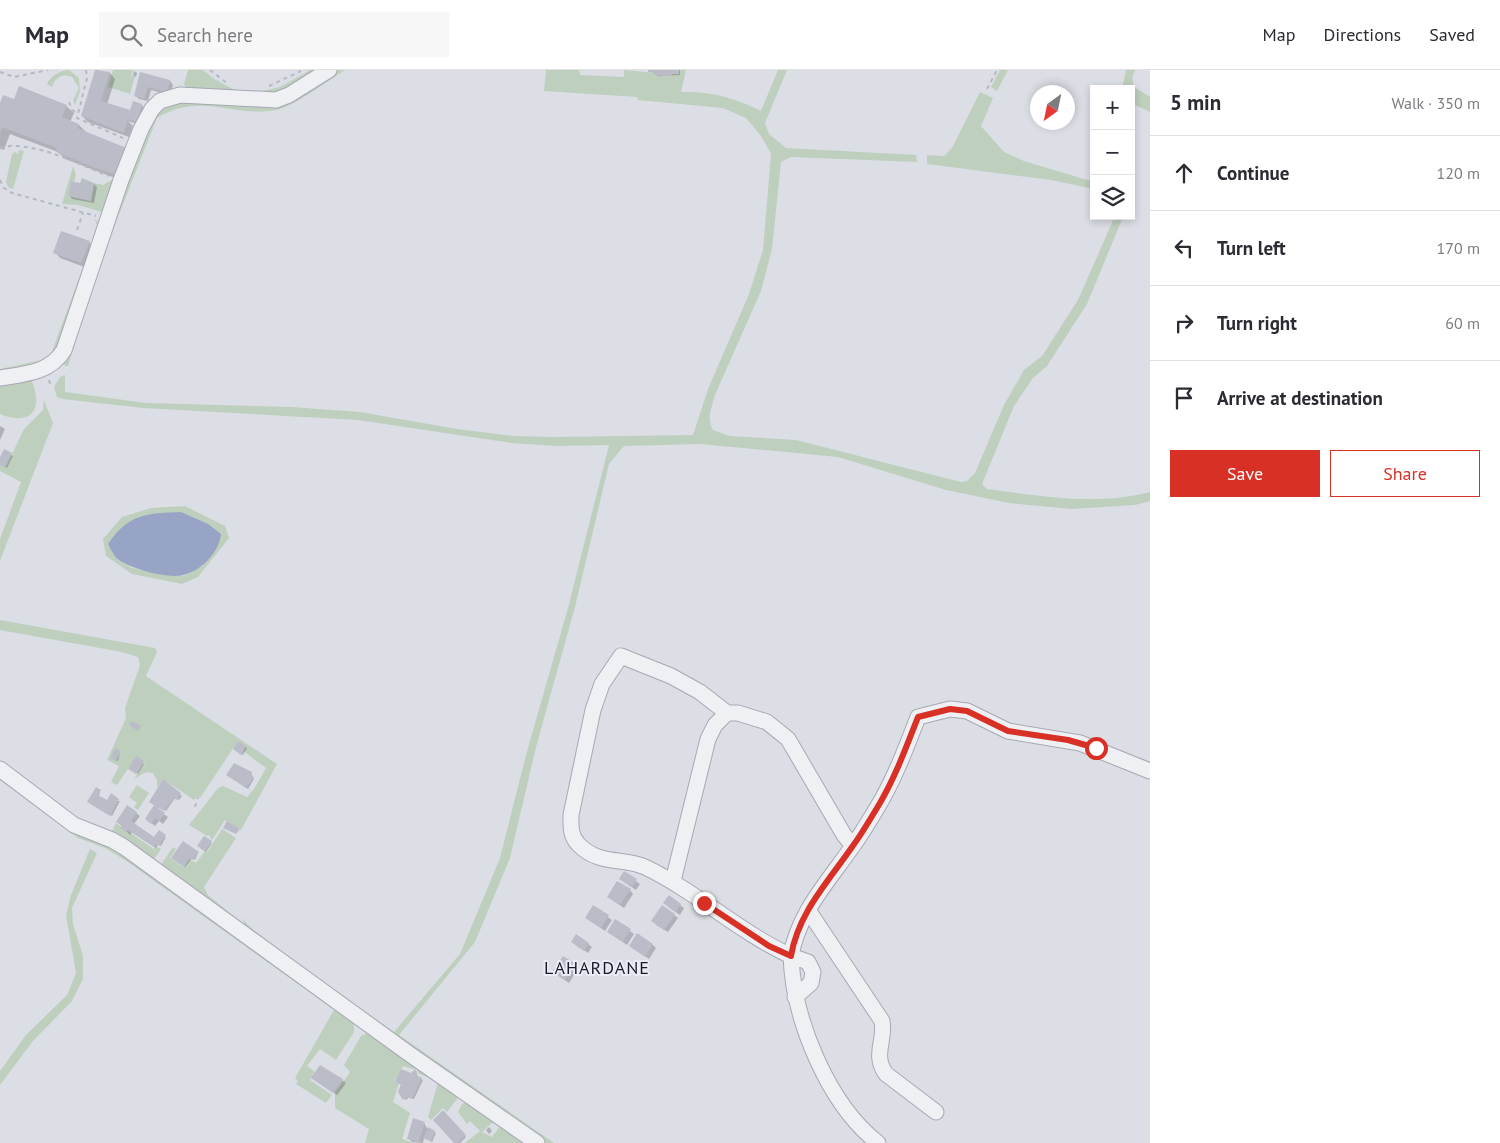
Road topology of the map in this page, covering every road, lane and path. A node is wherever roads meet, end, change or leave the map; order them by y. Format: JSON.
{"nodes":[{"id":1,"x":48,"y":70,"type":"edge"},
{"id":2,"x":86,"y":70,"type":"edge"},
{"id":3,"x":210,"y":70,"type":"edge"},
{"id":4,"x":303,"y":70,"type":"edge"},
{"id":5,"x":330,"y":70,"type":"edge"},
{"id":6,"x":997,"y":70,"type":"edge"},
{"id":7,"x":0,"y":72,"type":"edge"},
{"id":8,"x":233,"y":86,"type":"dead end"},
{"id":9,"x":266,"y":88,"type":"dead end"},
{"id":10,"x":987,"y":89,"type":"dead end"},
{"id":11,"x":69,"y":102,"type":"dead end"},
{"id":12,"x":77,"y":113,"type":"junction"},
{"id":13,"x":136,"y":143,"type":"junction"},
{"id":14,"x":0,"y":148,"type":"edge"},
{"id":15,"x":0,"y":180,"type":"edge"},
{"id":16,"x":121,"y":180,"type":"junction"},
{"id":17,"x":83,"y":213,"type":"junction"},
{"id":18,"x":108,"y":220,"type":"junction"},
{"id":19,"x":78,"y":230,"type":"dead end"},
{"id":20,"x":0,"y":378,"type":"edge"},
{"id":21,"x":727,"y":713,"type":"junction"},
{"id":22,"x":0,"y":769,"type":"edge"},
{"id":23,"x":1150,"y":771,"type":"edge"},
{"id":24,"x":198,"y":797,"type":"dead end"},
{"id":25,"x":195,"y":807,"type":"dead end"},
{"id":26,"x":853,"y":846,"type":"junction"},
{"id":27,"x":673,"y":881,"type":"junction"},
{"id":28,"x":808,"y":910,"type":"junction"},
{"id":29,"x":791,"y":956,"type":"junction"},
{"id":30,"x":795,"y":997,"type":"junction"},
{"id":31,"x":936,"y":1112,"type":"dead end"},
{"id":32,"x":537,"y":1143,"type":"edge"},
{"id":33,"x":878,"y":1143,"type":"edge"}],
"edges":[{"from":1,"to":7,"type":"path"},
{"from":2,"to":12,"type":"path"},
{"from":3,"to":8,"type":"path"},
{"from":4,"to":9,"type":"path"},
{"from":5,"to":13,"type":"street"},
{"from":6,"to":10,"type":"path"},
{"from":11,"to":12,"type":"path"},
{"from":12,"to":13,"type":"path"},
{"from":13,"to":16,"type":"street"},
{"from":14,"to":16,"type":"path"},
{"from":15,"to":17,"type":"path"},
{"from":16,"to":18,"type":"street"},
{"from":17,"to":18,"type":"path"},
{"from":17,"to":19,"type":"path"},
{"from":18,"to":20,"type":"street"},
{"from":21,"to":26,"type":"street"},
{"from":21,"to":27,"type":"street"},
{"from":21,"to":27,"type":"street"},
{"from":22,"to":32,"type":"street"},
{"from":23,"to":26,"type":"street"},
{"from":24,"to":25,"type":"path"},
{"from":26,"to":28,"type":"street"},
{"from":27,"to":29,"type":"street"},
{"from":28,"to":29,"type":"street"},
{"from":28,"to":31,"type":"street"},
{"from":29,"to":30,"type":"street"},
{"from":29,"to":30,"type":"street"},
{"from":30,"to":33,"type":"street"}]}
